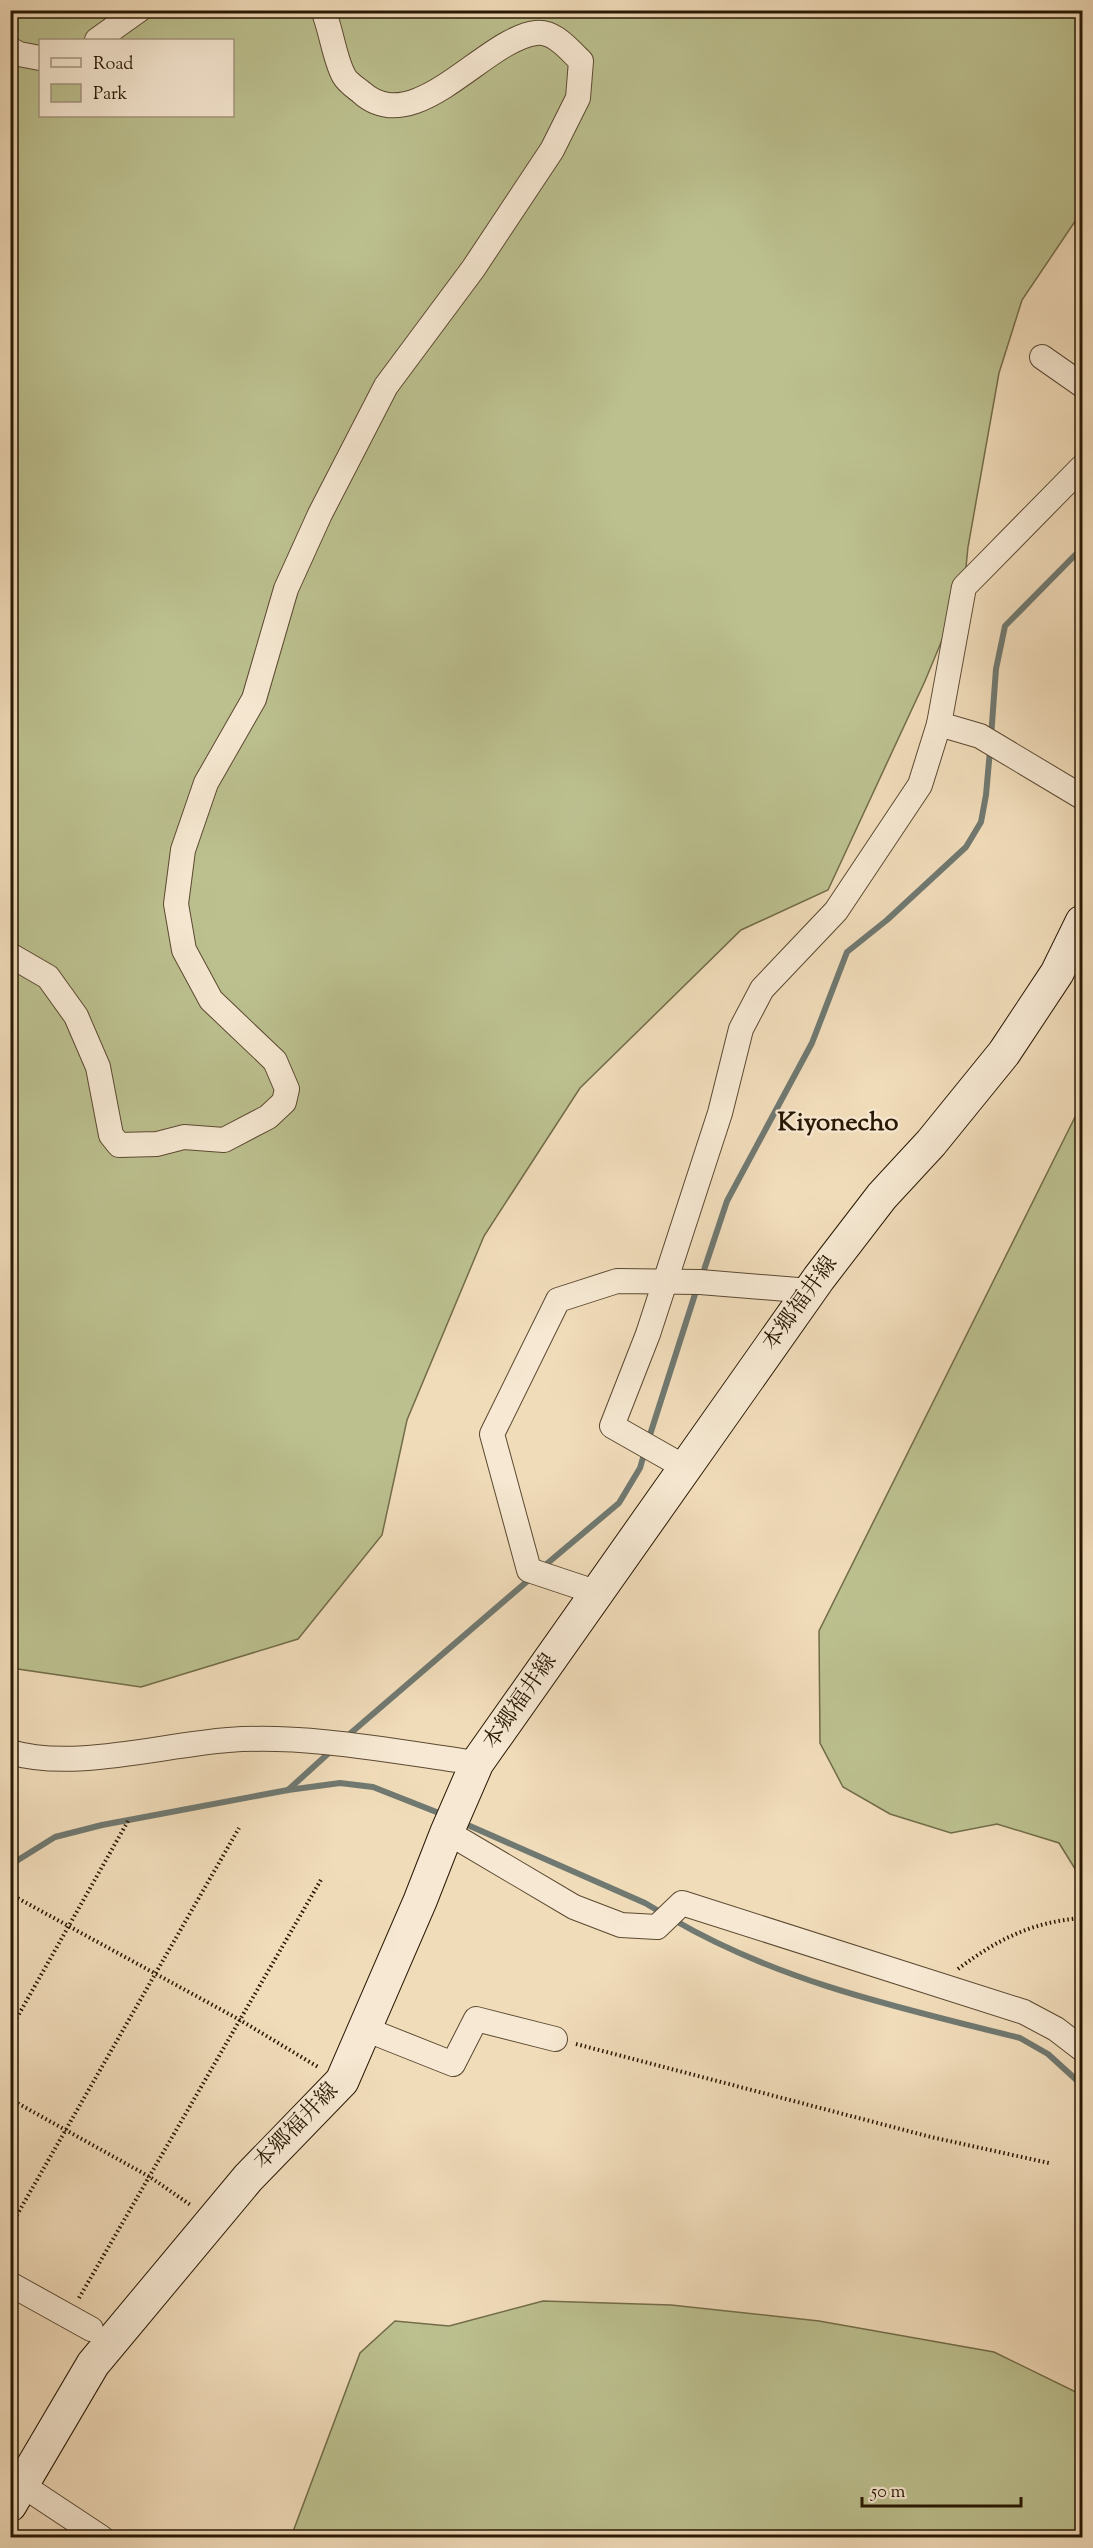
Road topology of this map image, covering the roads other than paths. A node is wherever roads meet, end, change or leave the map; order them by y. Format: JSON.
{"nodes":[{"id":1,"x":139,"y":10,"type":"edge"},
{"id":2,"x":323,"y":10,"type":"edge"},
{"id":3,"x":98,"y":39,"type":"edge"},
{"id":4,"x":10,"y":49,"type":"edge"},
{"id":5,"x":39,"y":58,"type":"edge"},
{"id":6,"x":1041,"y":357,"type":"dead end"},
{"id":7,"x":1083,"y":386,"type":"edge"},
{"id":8,"x":1083,"y":467,"type":"edge"},
{"id":9,"x":939,"y":724,"type":"junction"},
{"id":10,"x":1083,"y":797,"type":"edge"},
{"id":11,"x":1083,"y":922,"type":"edge"},
{"id":12,"x":10,"y":955,"type":"edge"},
{"id":13,"x":664,"y":1281,"type":"junction"},
{"id":14,"x":810,"y":1291,"type":"junction"},
{"id":15,"x":686,"y":1468,"type":"junction"},
{"id":16,"x":598,"y":1593,"type":"junction"},
{"id":17,"x":10,"y":1752,"type":"edge"},
{"id":18,"x":477,"y":1763,"type":"junction"},
{"id":19,"x":447,"y":1832,"type":"junction"},
{"id":20,"x":365,"y":2029,"type":"junction"},
{"id":21,"x":555,"y":2039,"type":"road end"},
{"id":22,"x":1083,"y":2049,"type":"edge"},
{"id":23,"x":10,"y":2284,"type":"edge"},
{"id":24,"x":91,"y":2329,"type":"dead end"},
{"id":25,"x":15,"y":2489,"type":"edge"},
{"id":26,"x":102,"y":2538,"type":"edge"}],
"edges":[{"from":1,"to":3,"type":"street"},
{"from":2,"to":12,"type":"street"},
{"from":4,"to":5,"type":"street"},
{"from":6,"to":7,"type":"street"},
{"from":8,"to":9,"type":"street"},
{"from":9,"to":10,"type":"street"},
{"from":9,"to":13,"type":"street"},
{"from":11,"to":14,"type":"main road","name":"本郷福井線"},
{"from":13,"to":14,"type":"street"},
{"from":13,"to":15,"type":"street"},
{"from":13,"to":16,"type":"street"},
{"from":14,"to":15,"type":"main road","name":"本郷福井線"},
{"from":15,"to":16,"type":"main road","name":"本郷福井線"},
{"from":16,"to":18,"type":"main road","name":"本郷福井線"},
{"from":17,"to":18,"type":"street"},
{"from":18,"to":19,"type":"main road","name":"本郷福井線"},
{"from":19,"to":20,"type":"main road","name":"本郷福井線"},
{"from":19,"to":22,"type":"street"},
{"from":20,"to":21,"type":"street"},
{"from":20,"to":25,"type":"main road","name":"本郷福井線"},
{"from":23,"to":24,"type":"street"},
{"from":25,"to":26,"type":"street"}]}
